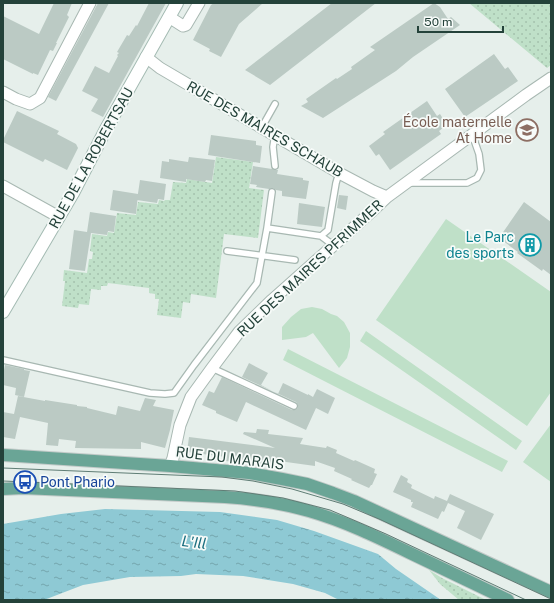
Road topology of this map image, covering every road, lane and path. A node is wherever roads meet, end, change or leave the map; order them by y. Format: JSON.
{"nodes":[{"id":1,"x":90,"y":3,"type":"edge"},
{"id":2,"x":177,"y":3,"type":"edge"},
{"id":3,"x":199,"y":3,"type":"edge"},
{"id":4,"x":169,"y":17,"type":"junction"},
{"id":5,"x":146,"y":57,"type":"junction"},
{"id":6,"x":551,"y":78,"type":"edge"},
{"id":7,"x":3,"y":92,"type":"edge"},
{"id":8,"x":275,"y":104,"type":"dead end"},
{"id":9,"x":262,"y":127,"type":"junction"},
{"id":10,"x":275,"y":134,"type":"junction"},
{"id":11,"x":472,"y":134,"type":"junction"},
{"id":12,"x":275,"y":166,"type":"dead end"},
{"id":13,"x":340,"y":172,"type":"junction"},
{"id":14,"x":406,"y":183,"type":"junction"},
{"id":15,"x":3,"y":186,"type":"edge"},
{"id":16,"x":272,"y":192,"type":"dead end"},
{"id":17,"x":387,"y":197,"type":"junction"},
{"id":18,"x":59,"y":217,"type":"junction"},
{"id":19,"x":267,"y":228,"type":"junction"},
{"id":20,"x":321,"y":236,"type":"junction"},
{"id":21,"x":333,"y":245,"type":"junction"},
{"id":22,"x":227,"y":251,"type":"dead end"},
{"id":23,"x":262,"y":256,"type":"junction"},
{"id":24,"x":295,"y":260,"type":"dead end"},
{"id":25,"x":3,"y":312,"type":"edge"},
{"id":26,"x":3,"y":360,"type":"edge"},
{"id":27,"x":212,"y":368,"type":"junction"},
{"id":28,"x":294,"y":406,"type":"dead end"},
{"id":29,"x":3,"y":455,"type":"edge"},
{"id":30,"x":170,"y":466,"type":"junction"},
{"id":31,"x":3,"y":489,"type":"edge"},
{"id":32,"x":551,"y":592,"type":"edge"},
{"id":33,"x":508,"y":600,"type":"edge"}],
"edges":[{"from":1,"to":7,"type":"street"},
{"from":2,"to":4,"type":"main road","name":"RUE DE LA ROBERTSAU"},
{"from":3,"to":4,"type":"street"},
{"from":4,"to":5,"type":"main road","name":"RUE DE LA ROBERTSAU"},
{"from":5,"to":9,"type":"street","name":"RUE DES MAIRES SCHAUB"},
{"from":5,"to":18,"type":"main road","name":"RUE DE LA ROBERTSAU"},
{"from":6,"to":11,"type":"street","name":"RUE DES MAIRES PFRIMMER"},
{"from":8,"to":9,"type":"lane"},
{"from":9,"to":10,"type":"street","name":"RUE DES MAIRES SCHAUB"},
{"from":10,"to":12,"type":"lane"},
{"from":10,"to":13,"type":"street","name":"RUE DES MAIRES SCHAUB"},
{"from":11,"to":14,"type":"street","name":"RUE DES MAIRES PFRIMMER"},
{"from":11,"to":14,"type":"lane"},
{"from":13,"to":17,"type":"street","name":"RUE DES MAIRES SCHAUB"},
{"from":13,"to":20,"type":"lane"},
{"from":14,"to":17,"type":"street","name":"RUE DES MAIRES PFRIMMER"},
{"from":15,"to":18,"type":"street"},
{"from":16,"to":19,"type":"lane"},
{"from":17,"to":21,"type":"street","name":"RUE DES MAIRES PFRIMMER"},
{"from":18,"to":25,"type":"main road","name":"RUE DE LA ROBERTSAU"},
{"from":19,"to":20,"type":"lane"},
{"from":19,"to":23,"type":"lane"},
{"from":20,"to":21,"type":"lane"},
{"from":21,"to":27,"type":"street","name":"RUE DES MAIRES PFRIMMER"},
{"from":22,"to":23,"type":"lane"},
{"from":23,"to":24,"type":"lane"},
{"from":23,"to":26,"type":"lane"},
{"from":27,"to":28,"type":"lane"},
{"from":27,"to":30,"type":"street","name":"RUE DES MAIRES PFRIMMER"},
{"from":29,"to":30,"type":"main road","name":"RUE DU MARAIS"},
{"from":30,"to":32,"type":"main road","name":"RUE DU MARAIS"},
{"from":31,"to":33,"type":"main road"}]}
